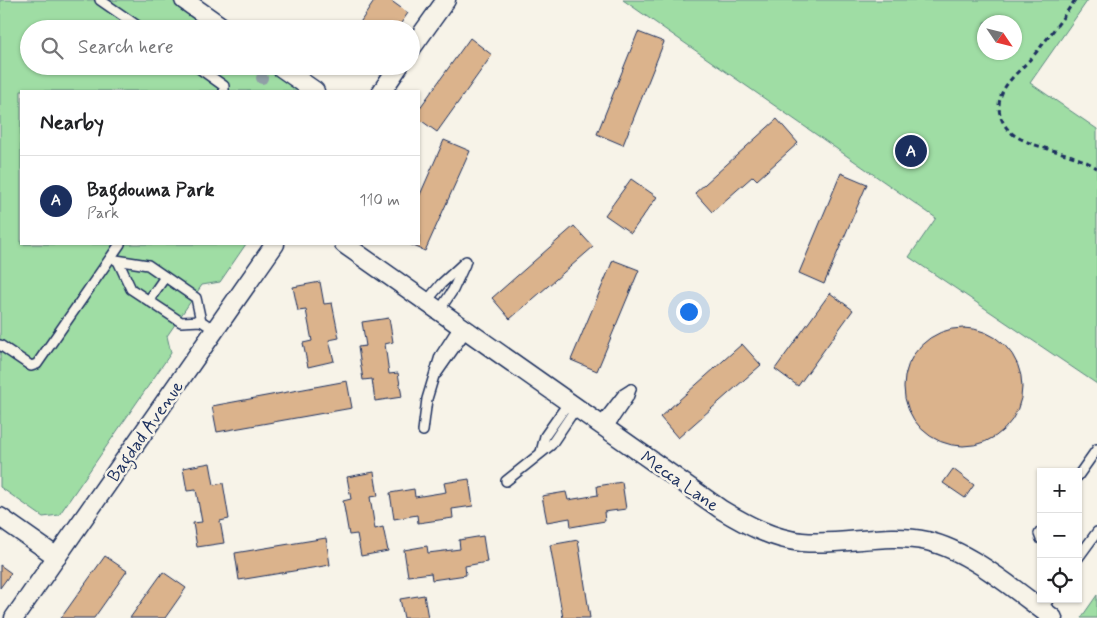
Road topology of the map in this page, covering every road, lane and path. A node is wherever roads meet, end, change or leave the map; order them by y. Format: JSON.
{"nodes":[{"id":1,"x":100,"y":0,"type":"edge"},
{"id":2,"x":184,"y":0,"type":"edge"},
{"id":3,"x":446,"y":0,"type":"edge"},
{"id":4,"x":1075,"y":0,"type":"edge"},
{"id":5,"x":129,"y":20,"type":"edge"},
{"id":6,"x":212,"y":20,"type":"edge"},
{"id":7,"x":420,"y":36,"type":"edge"},
{"id":8,"x":209,"y":75,"type":"edge"},
{"id":9,"x":292,"y":75,"type":"edge"},
{"id":10,"x":393,"y":75,"type":"edge"},
{"id":11,"x":224,"y":90,"type":"edge"},
{"id":12,"x":314,"y":90,"type":"edge"},
{"id":13,"x":383,"y":90,"type":"edge"},
{"id":14,"x":1097,"y":168,"type":"edge"},
{"id":15,"x":120,"y":245,"type":"edge"},
{"id":16,"x":274,"y":245,"type":"edge"},
{"id":17,"x":345,"y":245,"type":"edge"},
{"id":18,"x":114,"y":259,"type":"junction"},
{"id":19,"x":165,"y":277,"type":"junction"},
{"id":20,"x":149,"y":300,"type":"junction"},
{"id":21,"x":432,"y":306,"type":"junction"},
{"id":22,"x":208,"y":326,"type":"junction"},
{"id":23,"x":463,"y":328,"type":"junction"},
{"id":24,"x":0,"y":345,"type":"edge"},
{"id":25,"x":573,"y":405,"type":"junction"},
{"id":26,"x":423,"y":431,"type":"dead end"},
{"id":27,"x":1097,"y":449,"type":"edge"},
{"id":28,"x":1082,"y":470,"type":"edge"},
{"id":29,"x":506,"y":481,"type":"dead end"},
{"id":30,"x":0,"y":517,"type":"edge"},
{"id":31,"x":1097,"y":532,"type":"edge"},
{"id":32,"x":1082,"y":553,"type":"edge"},
{"id":33,"x":57,"y":557,"type":"junction"},
{"id":34,"x":1048,"y":609,"type":"edge"},
{"id":35,"x":14,"y":618,"type":"edge"}],
"edges":[{"from":1,"to":5,"type":"lane"},
{"from":2,"to":6,"type":"street"},
{"from":3,"to":7,"type":"street"},
{"from":4,"to":14,"type":"path"},
{"from":8,"to":11,"type":"lane"},
{"from":9,"to":12,"type":"street"},
{"from":10,"to":13,"type":"street"},
{"from":15,"to":18,"type":"lane"},
{"from":16,"to":22,"type":"street","name":"Bagdad Avenue"},
{"from":17,"to":21,"type":"street","name":"Mecca Lane"},
{"from":18,"to":19,"type":"lane"},
{"from":18,"to":20,"type":"lane"},
{"from":18,"to":24,"type":"lane"},
{"from":19,"to":20,"type":"lane"},
{"from":19,"to":22,"type":"lane"},
{"from":20,"to":22,"type":"lane"},
{"from":21,"to":21,"type":"lane"},
{"from":21,"to":23,"type":"street","name":"Mecca Lane"},
{"from":22,"to":33,"type":"street","name":"Bagdad Avenue"},
{"from":23,"to":25,"type":"street","name":"Mecca Lane"},
{"from":23,"to":26,"type":"lane"},
{"from":25,"to":29,"type":"lane"},
{"from":25,"to":34,"type":"street","name":"Mecca Lane"},
{"from":27,"to":28,"type":"lane"},
{"from":30,"to":33,"type":"street"},
{"from":31,"to":32,"type":"lane"},
{"from":33,"to":35,"type":"street","name":"Bagdad Avenue"}]}
